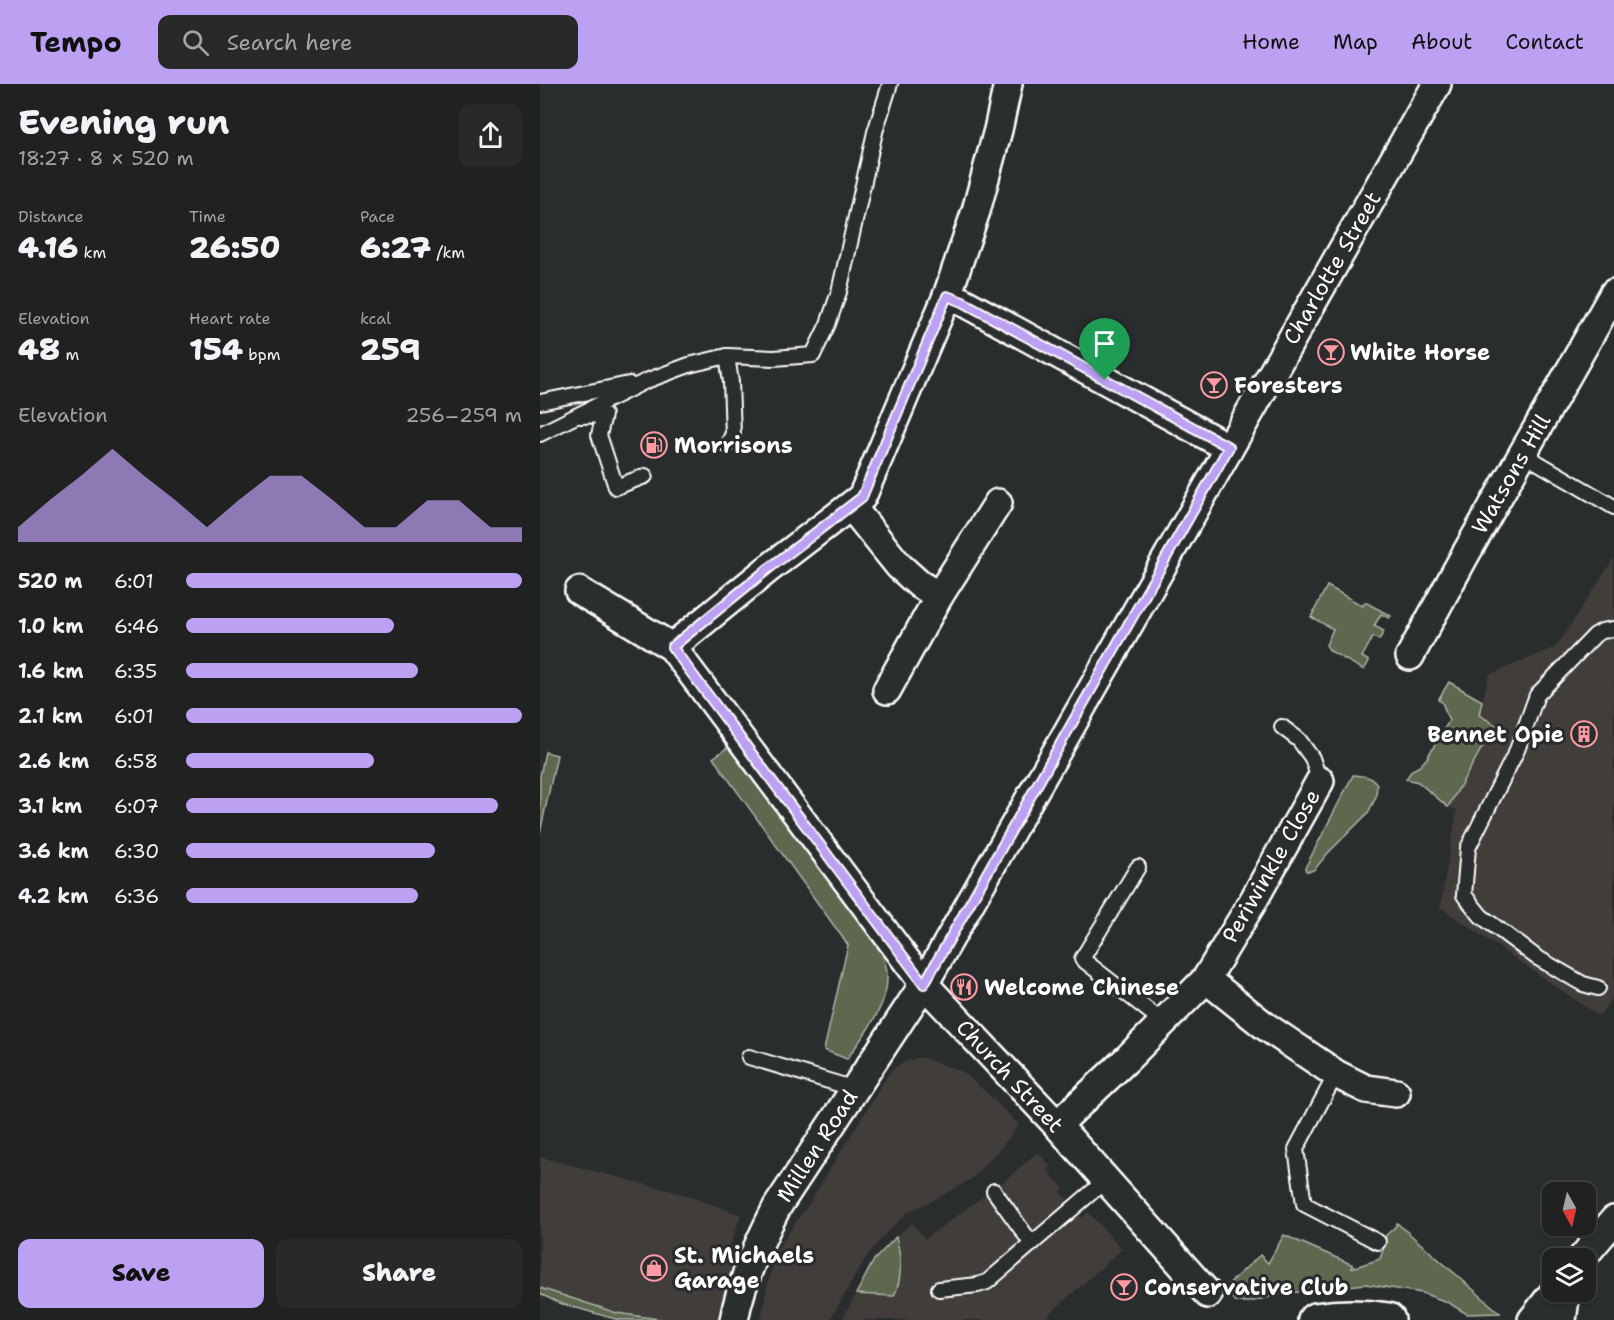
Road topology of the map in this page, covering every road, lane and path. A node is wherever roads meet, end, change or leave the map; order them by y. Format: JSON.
{"nodes":[{"id":1,"x":890,"y":84,"type":"edge"},
{"id":2,"x":1008,"y":84,"type":"edge"},
{"id":3,"x":1437,"y":84,"type":"edge"},
{"id":4,"x":1614,"y":293,"type":"edge"},
{"id":5,"x":947,"y":296,"type":"junction"},
{"id":6,"x":727,"y":356,"type":"junction"},
{"id":7,"x":646,"y":381,"type":"junction"},
{"id":8,"x":540,"y":402,"type":"edge"},
{"id":9,"x":578,"y":416,"type":"junction"},
{"id":10,"x":540,"y":434,"type":"edge"},
{"id":11,"x":727,"y":445,"type":"dead end"},
{"id":12,"x":1229,"y":447,"type":"junction"},
{"id":13,"x":1523,"y":454,"type":"junction"},
{"id":14,"x":645,"y":476,"type":"dead end"},
{"id":15,"x":998,"y":503,"type":"dead end"},
{"id":16,"x":851,"y":506,"type":"junction"},
{"id":17,"x":1614,"y":507,"type":"edge"},
{"id":18,"x":579,"y":591,"type":"dead end"},
{"id":19,"x":939,"y":596,"type":"junction"},
{"id":20,"x":1614,"y":629,"type":"edge"},
{"id":21,"x":672,"y":647,"type":"junction"},
{"id":22,"x":1410,"y":656,"type":"dead end"},
{"id":23,"x":887,"y":690,"type":"dead end"},
{"id":24,"x":1282,"y":727,"type":"dead end"},
{"id":25,"x":1320,"y":782,"type":"joint"},
{"id":26,"x":1138,"y":867,"type":"dead end"},
{"id":27,"x":1206,"y":979,"type":"junction"},
{"id":28,"x":924,"y":984,"type":"junction"},
{"id":29,"x":1598,"y":988,"type":"dead end"},
{"id":30,"x":1163,"y":1022,"type":"junction"},
{"id":31,"x":749,"y":1057,"type":"dead end"},
{"id":32,"x":1336,"y":1074,"type":"junction"},
{"id":33,"x":855,"y":1089,"type":"junction"},
{"id":34,"x":1396,"y":1093,"type":"dead end"},
{"id":35,"x":1057,"y":1125,"type":"junction"},
{"id":36,"x":1106,"y":1180,"type":"junction"},
{"id":37,"x":994,"y":1191,"type":"dead end"},
{"id":38,"x":1614,"y":1220,"type":"edge"},
{"id":39,"x":1378,"y":1242,"type":"dead end"},
{"id":40,"x":1032,"y":1244,"type":"junction"},
{"id":41,"x":1590,"y":1248,"type":"edge"},
{"id":42,"x":939,"y":1289,"type":"dead end"},
{"id":43,"x":1208,"y":1294,"type":"dead end"},
{"id":44,"x":1546,"y":1302,"type":"edge"},
{"id":45,"x":1565,"y":1302,"type":"edge"},
{"id":46,"x":734,"y":1320,"type":"edge"},
{"id":47,"x":1315,"y":1320,"type":"edge"},
{"id":48,"x":1388,"y":1320,"type":"edge"},
{"id":49,"x":1532,"y":1320,"type":"edge"},
{"id":50,"x":1562,"y":1320,"type":"edge"}],
"edges":[{"from":1,"to":6,"type":"lane"},
{"from":2,"to":5,"type":"street"},
{"from":3,"to":12,"type":"street","name":"Charlotte Street"},
{"from":4,"to":13,"type":"street","name":"Watsons Hill"},
{"from":5,"to":12,"type":"street"},
{"from":5,"to":16,"type":"street"},
{"from":6,"to":7,"type":"lane"},
{"from":6,"to":11,"type":"lane"},
{"from":7,"to":8,"type":"lane"},
{"from":7,"to":9,"type":"lane"},
{"from":9,"to":10,"type":"lane"},
{"from":9,"to":14,"type":"lane"},
{"from":12,"to":28,"type":"street","name":"Charlotte Street"},
{"from":13,"to":17,"type":"lane"},
{"from":13,"to":22,"type":"street","name":"Watsons Hill"},
{"from":15,"to":19,"type":"street"},
{"from":16,"to":19,"type":"street"},
{"from":16,"to":21,"type":"street"},
{"from":18,"to":21,"type":"street","name":"Church Street"},
{"from":19,"to":23,"type":"street"},
{"from":20,"to":29,"type":"lane"},
{"from":21,"to":28,"type":"street","name":"Church Street"},
{"from":24,"to":25,"type":"lane","name":"Periwinkle Close"},
{"from":25,"to":27,"type":"street","name":"Periwinkle Close"},
{"from":26,"to":30,"type":"lane"},
{"from":27,"to":30,"type":"street","name":"Periwinkle Close"},
{"from":27,"to":32,"type":"street"},
{"from":28,"to":33,"type":"street","name":"Millen Road"},
{"from":28,"to":35,"type":"street","name":"Church Street"},
{"from":30,"to":35,"type":"street","name":"Periwinkle Close"},
{"from":31,"to":33,"type":"lane"},
{"from":32,"to":34,"type":"street"},
{"from":32,"to":39,"type":"lane"},
{"from":33,"to":46,"type":"street","name":"Millen Road"},
{"from":35,"to":36,"type":"street","name":"Church Street"},
{"from":36,"to":40,"type":"lane"},
{"from":36,"to":43,"type":"street","name":"Church Street"},
{"from":37,"to":40,"type":"lane"},
{"from":38,"to":41,"type":"street"},
{"from":40,"to":42,"type":"lane"},
{"from":44,"to":49,"type":"street"},
{"from":45,"to":50,"type":"street"},
{"from":47,"to":48,"type":"main road"}]}
